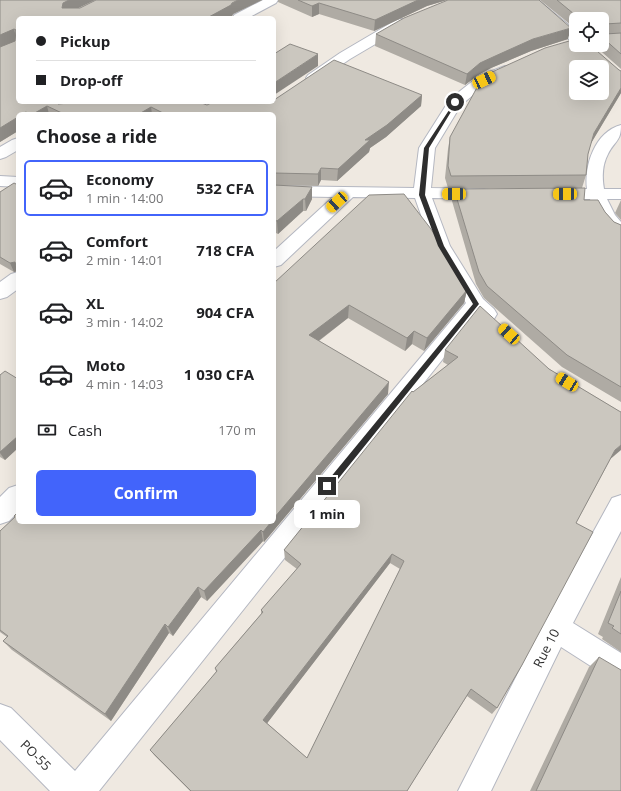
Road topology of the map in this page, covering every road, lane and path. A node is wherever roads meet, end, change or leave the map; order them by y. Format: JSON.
{"nodes":[{"id":1,"x":272,"y":0,"type":"edge"},
{"id":2,"x":531,"y":0,"type":"edge"},
{"id":3,"x":245,"y":15,"type":"edge"},
{"id":4,"x":411,"y":20,"type":"edge"},
{"id":5,"x":569,"y":40,"type":"edge"},
{"id":6,"x":523,"y":62,"type":"edge"},
{"id":7,"x":305,"y":83,"type":"edge"},
{"id":8,"x":621,"y":130,"type":"edge"},
{"id":9,"x":16,"y":144,"type":"edge"},
{"id":10,"x":0,"y":154,"type":"edge"},
{"id":11,"x":0,"y":182,"type":"edge"},
{"id":12,"x":16,"y":182,"type":"edge"},
{"id":13,"x":276,"y":191,"type":"edge"},
{"id":14,"x":348,"y":193,"type":"junction"},
{"id":15,"x":501,"y":194,"type":"edge"},
{"id":16,"x":541,"y":194,"type":"edge"},
{"id":17,"x":597,"y":194,"type":"junction"},
{"id":18,"x":621,"y":194,"type":"edge"},
{"id":19,"x":422,"y":195,"type":"junction"},
{"id":20,"x":621,"y":233,"type":"edge"},
{"id":21,"x":276,"y":259,"type":"edge"},
{"id":22,"x":16,"y":280,"type":"edge"},
{"id":23,"x":0,"y":292,"type":"edge"},
{"id":24,"x":476,"y":304,"type":"junction"},
{"id":25,"x":498,"y":324,"type":"edge"},
{"id":26,"x":16,"y":498,"type":"edge"},
{"id":27,"x":621,"y":506,"type":"edge"},
{"id":28,"x":0,"y":512,"type":"edge"},
{"id":29,"x":556,"y":628,"type":"junction"},
{"id":30,"x":621,"y":669,"type":"edge"},
{"id":31,"x":0,"y":719,"type":"edge"},
{"id":32,"x":72,"y":791,"type":"edge"},
{"id":33,"x":79,"y":791,"type":"edge"},
{"id":34,"x":474,"y":791,"type":"edge"}],
"edges":[{"from":1,"to":3,"type":"street"},
{"from":2,"to":5,"type":"street"},
{"from":4,"to":7,"type":"street"},
{"from":6,"to":19,"type":"street"},
{"from":8,"to":17,"type":"street"},
{"from":9,"to":10,"type":"street"},
{"from":11,"to":12,"type":"street"},
{"from":13,"to":14,"type":"street"},
{"from":14,"to":19,"type":"street"},
{"from":14,"to":21,"type":"street"},
{"from":15,"to":19,"type":"street"},
{"from":16,"to":17,"type":"street"},
{"from":17,"to":18,"type":"street"},
{"from":17,"to":20,"type":"street"},
{"from":19,"to":24,"type":"street"},
{"from":22,"to":23,"type":"street"},
{"from":24,"to":25,"type":"street"},
{"from":24,"to":33,"type":"street"},
{"from":26,"to":28,"type":"street"},
{"from":27,"to":29,"type":"street","name":"Rue 10"},
{"from":29,"to":30,"type":"street"},
{"from":29,"to":34,"type":"street","name":"Rue 10"},
{"from":31,"to":32,"type":"street","name":"PO-55"}]}
